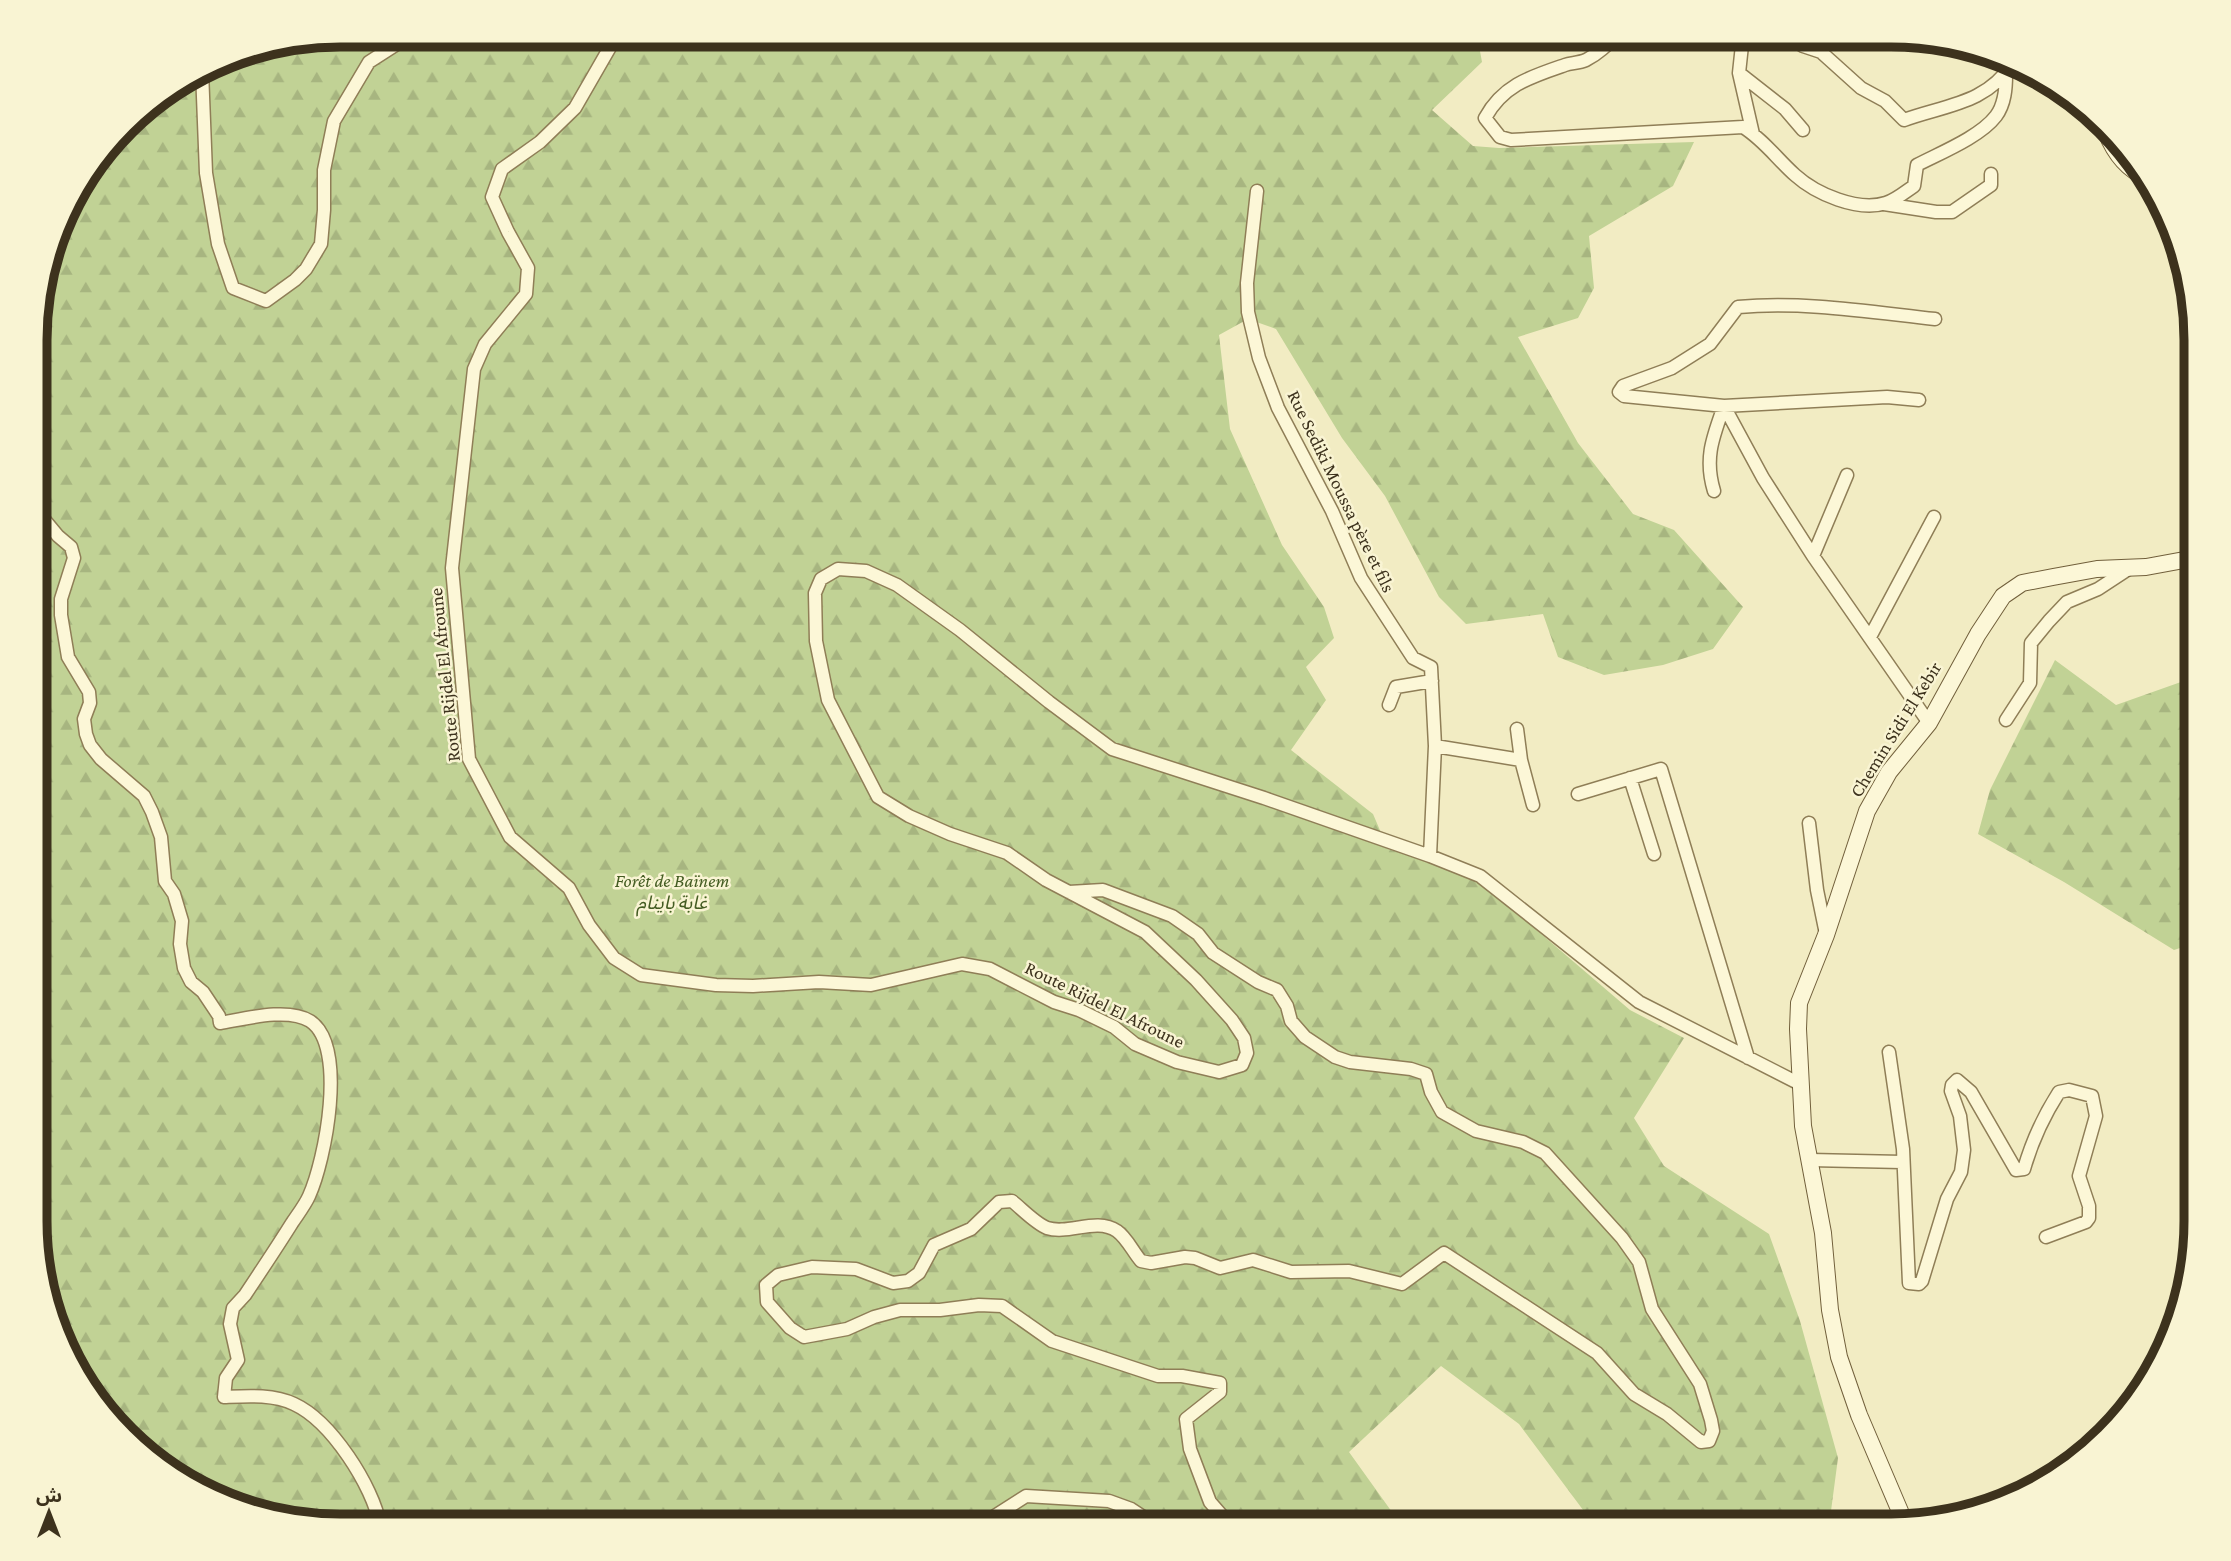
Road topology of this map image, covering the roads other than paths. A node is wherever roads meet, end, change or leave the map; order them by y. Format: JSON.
{"nodes":[{"id":1,"x":392,"y":47,"type":"edge"},
{"id":2,"x":610,"y":47,"type":"edge"},
{"id":3,"x":1606,"y":47,"type":"edge"},
{"id":4,"x":1742,"y":47,"type":"edge"},
{"id":5,"x":1806,"y":47,"type":"edge"},
{"id":6,"x":1817,"y":47,"type":"edge"},
{"id":7,"x":1821,"y":52,"type":"junction"},
{"id":8,"x":2006,"y":71,"type":"edge"},
{"id":9,"x":2008,"y":72,"type":"edge"},
{"id":10,"x":1739,"y":73,"type":"junction"},
{"id":11,"x":202,"y":82,"type":"edge"},
{"id":12,"x":1803,"y":130,"type":"dead end"},
{"id":13,"x":1753,"y":134,"type":"junction"},
{"id":14,"x":1991,"y":174,"type":"dead end"},
{"id":15,"x":1256,"y":191,"type":"dead end"},
{"id":16,"x":1884,"y":204,"type":"junction"},
{"id":17,"x":1935,"y":319,"type":"dead end"},
{"id":18,"x":1919,"y":400,"type":"dead end"},
{"id":19,"x":1724,"y":406,"type":"junction"},
{"id":20,"x":1847,"y":475,"type":"dead end"},
{"id":21,"x":1714,"y":491,"type":"dead end"},
{"id":22,"x":1934,"y":517,"type":"dead end"},
{"id":23,"x":47,"y":523,"type":"edge"},
{"id":24,"x":1813,"y":556,"type":"junction"},
{"id":25,"x":2184,"y":561,"type":"edge"},
{"id":26,"x":2130,"y":568,"type":"junction"},
{"id":27,"x":1870,"y":637,"type":"junction"},
{"id":28,"x":1432,"y":681,"type":"junction"},
{"id":29,"x":1389,"y":705,"type":"dead end"},
{"id":30,"x":2006,"y":720,"type":"dead end"},
{"id":31,"x":1929,"y":723,"type":"junction"},
{"id":32,"x":1517,"y":729,"type":"dead end"},
{"id":33,"x":1435,"y":746,"type":"junction"},
{"id":34,"x":1521,"y":760,"type":"junction"},
{"id":35,"x":1630,"y":778,"type":"junction"},
{"id":36,"x":1578,"y":794,"type":"dead end"},
{"id":37,"x":1533,"y":805,"type":"dead end"},
{"id":38,"x":1809,"y":823,"type":"dead end"},
{"id":39,"x":1654,"y":854,"type":"dead end"},
{"id":40,"x":1430,"y":856,"type":"junction"},
{"id":41,"x":1069,"y":892,"type":"junction"},
{"id":42,"x":1826,"y":934,"type":"junction"},
{"id":43,"x":1889,"y":1052,"type":"dead end"},
{"id":44,"x":1748,"y":1058,"type":"junction"},
{"id":45,"x":1800,"y":1084,"type":"junction"},
{"id":46,"x":1810,"y":1160,"type":"junction"},
{"id":47,"x":1902,"y":1162,"type":"junction"},
{"id":48,"x":2046,"y":1237,"type":"dead end"},
{"id":49,"x":1901,"y":1513,"type":"edge"},
{"id":50,"x":378,"y":1514,"type":"edge"},
{"id":51,"x":998,"y":1514,"type":"edge"},
{"id":52,"x":1139,"y":1514,"type":"edge"},
{"id":53,"x":1220,"y":1514,"type":"edge"}],
"edges":[{"from":1,"to":11,"type":"street"},
{"from":2,"to":41,"type":"street","name":"Route Rijdel El Afroune"},
{"from":3,"to":13,"type":"street"},
{"from":4,"to":10,"type":"street"},
{"from":5,"to":7,"type":"street"},
{"from":6,"to":7,"type":"street"},
{"from":7,"to":8,"type":"street"},
{"from":9,"to":16,"type":"street"},
{"from":10,"to":12,"type":"street"},
{"from":10,"to":13,"type":"street"},
{"from":13,"to":16,"type":"street"},
{"from":14,"to":16,"type":"street"},
{"from":15,"to":28,"type":"street","name":"Rue Sediki Moussa père et fils"},
{"from":17,"to":19,"type":"street"},
{"from":18,"to":19,"type":"street"},
{"from":19,"to":21,"type":"street"},
{"from":19,"to":24,"type":"street"},
{"from":20,"to":24,"type":"street"},
{"from":22,"to":27,"type":"street"},
{"from":23,"to":50,"type":"street"},
{"from":24,"to":27,"type":"street"},
{"from":25,"to":26,"type":"street","name":"Chemin Sidi El Kebir"},
{"from":26,"to":30,"type":"street"},
{"from":26,"to":31,"type":"street","name":"Chemin Sidi El Kebir"},
{"from":27,"to":31,"type":"street"},
{"from":28,"to":29,"type":"street"},
{"from":28,"to":33,"type":"street"},
{"from":31,"to":42,"type":"street","name":"Chemin Sidi El Kebir"},
{"from":32,"to":34,"type":"street"},
{"from":33,"to":34,"type":"street"},
{"from":33,"to":40,"type":"street"},
{"from":34,"to":37,"type":"street"},
{"from":35,"to":36,"type":"street"},
{"from":35,"to":39,"type":"street"},
{"from":35,"to":44,"type":"street"},
{"from":38,"to":42,"type":"street"},
{"from":40,"to":41,"type":"street","name":"Route Rijdel El Afroune"},
{"from":40,"to":44,"type":"street"},
{"from":41,"to":53,"type":"street"},
{"from":42,"to":45,"type":"street","name":"Chemin Sidi El Kebir"},
{"from":43,"to":47,"type":"street"},
{"from":44,"to":45,"type":"street"},
{"from":45,"to":46,"type":"street","name":"Chemin Sidi El Kebir"},
{"from":46,"to":47,"type":"street"},
{"from":46,"to":49,"type":"street","name":"Chemin Sidi El Kebir"},
{"from":47,"to":48,"type":"street"},
{"from":51,"to":52,"type":"street"}]}
